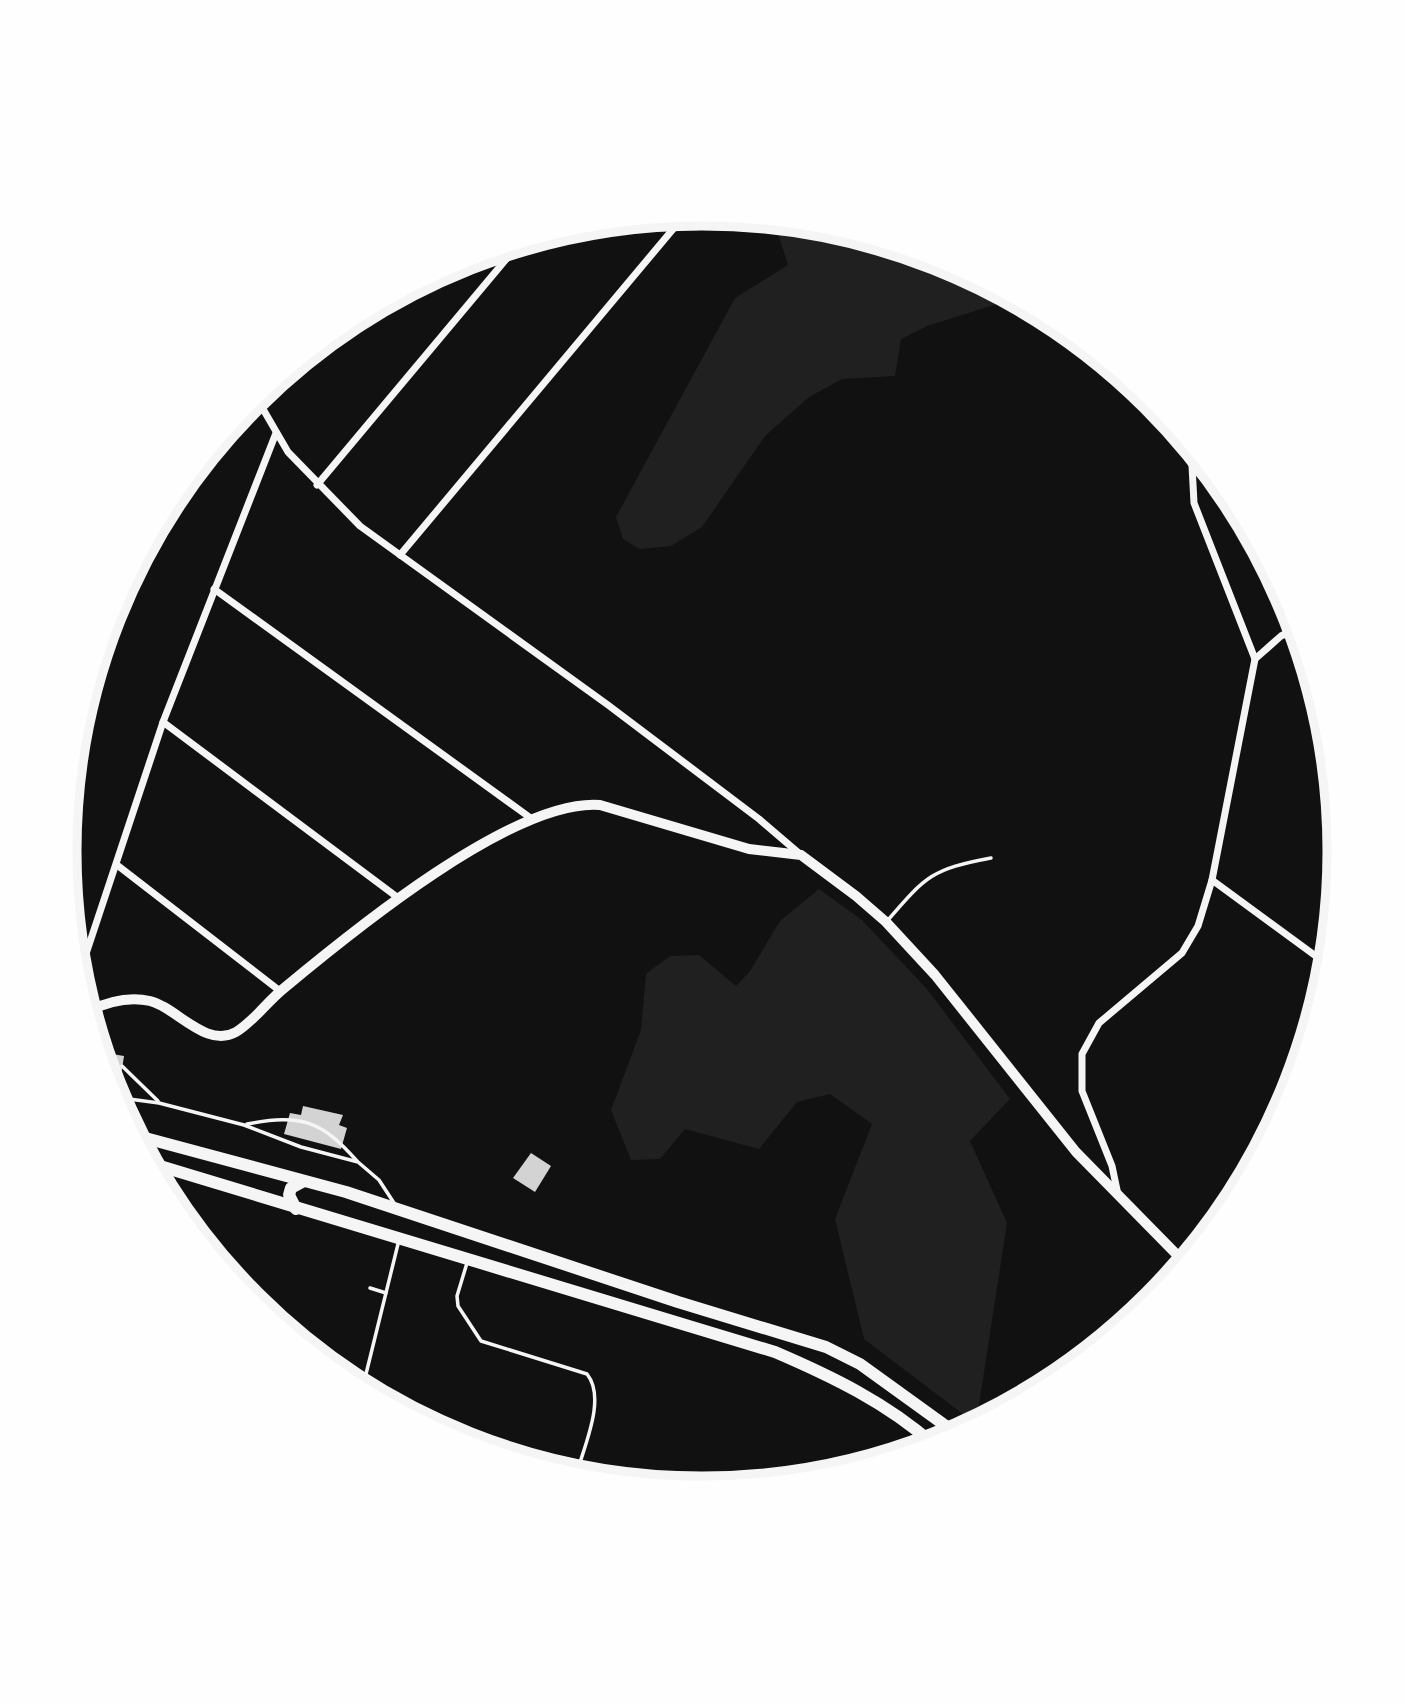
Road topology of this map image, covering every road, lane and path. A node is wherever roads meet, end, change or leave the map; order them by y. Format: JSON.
{"nodes":[{"id":1,"x":674,"y":227,"type":"edge"},
{"id":2,"x":506,"y":258,"type":"edge"},
{"id":3,"x":262,"y":408,"type":"edge"},
{"id":4,"x":276,"y":433,"type":"junction"},
{"id":5,"x":1192,"y":463,"type":"edge"},
{"id":6,"x":317,"y":485,"type":"junction"},
{"id":7,"x":400,"y":555,"type":"junction"},
{"id":8,"x":214,"y":589,"type":"junction"},
{"id":9,"x":1287,"y":633,"type":"edge"},
{"id":10,"x":1255,"y":659,"type":"junction"},
{"id":11,"x":163,"y":722,"type":"junction"},
{"id":12,"x":532,"y":819,"type":"junction"},
{"id":13,"x":801,"y":855,"type":"junction"},
{"id":14,"x":991,"y":858,"type":"dead end"},
{"id":15,"x":117,"y":865,"type":"junction"},
{"id":16,"x":1212,"y":880,"type":"junction"},
{"id":17,"x":397,"y":897,"type":"junction"},
{"id":18,"x":886,"y":922,"type":"junction"},
{"id":19,"x":86,"y":955,"type":"edge"},
{"id":20,"x":1318,"y":957,"type":"edge"},
{"id":21,"x":280,"y":991,"type":"junction"},
{"id":22,"x":97,"y":1008,"type":"edge"},
{"id":23,"x":122,"y":1066,"type":"dead end"},
{"id":24,"x":128,"y":1099,"type":"edge"},
{"id":25,"x":159,"y":1103,"type":"junction"},
{"id":26,"x":244,"y":1125,"type":"junction"},
{"id":27,"x":147,"y":1138,"type":"edge"},
{"id":28,"x":358,"y":1163,"type":"junction"},
{"id":29,"x":163,"y":1167,"type":"edge"},
{"id":30,"x":303,"y":1181,"type":"junction"},
{"id":31,"x":1117,"y":1190,"type":"junction"},
{"id":32,"x":302,"y":1210,"type":"junction"},
{"id":33,"x":399,"y":1210,"type":"junction"},
{"id":34,"x":399,"y":1238,"type":"junction"},
{"id":35,"x":1178,"y":1256,"type":"edge"},
{"id":36,"x":469,"y":1258,"type":"junction"},
{"id":37,"x":370,"y":1288,"type":"dead end"},
{"id":38,"x":386,"y":1293,"type":"junction"},
{"id":39,"x":365,"y":1378,"type":"dead end"},
{"id":40,"x":947,"y":1426,"type":"edge"},
{"id":41,"x":922,"y":1436,"type":"edge"},
{"id":42,"x":579,"y":1464,"type":"edge"}],
"edges":[{"from":1,"to":7,"type":"street"},
{"from":2,"to":6,"type":"street"},
{"from":3,"to":4,"type":"street"},
{"from":4,"to":6,"type":"street"},
{"from":4,"to":8,"type":"street"},
{"from":5,"to":10,"type":"street"},
{"from":6,"to":7,"type":"street"},
{"from":7,"to":13,"type":"street"},
{"from":8,"to":11,"type":"street"},
{"from":8,"to":12,"type":"street"},
{"from":9,"to":10,"type":"street"},
{"from":10,"to":16,"type":"street"},
{"from":11,"to":15,"type":"street"},
{"from":11,"to":17,"type":"street"},
{"from":12,"to":13,"type":"main road"},
{"from":12,"to":17,"type":"main road"},
{"from":13,"to":18,"type":"main road"},
{"from":14,"to":18,"type":"lane"},
{"from":15,"to":19,"type":"street"},
{"from":15,"to":21,"type":"street"},
{"from":16,"to":20,"type":"street"},
{"from":16,"to":31,"type":"street"},
{"from":17,"to":21,"type":"main road"},
{"from":18,"to":31,"type":"main road"},
{"from":21,"to":22,"type":"main road"},
{"from":23,"to":25,"type":"lane"},
{"from":24,"to":25,"type":"lane"},
{"from":25,"to":26,"type":"lane"},
{"from":26,"to":28,"type":"lane"},
{"from":26,"to":28,"type":"lane"},
{"from":27,"to":30,"type":"highway"},
{"from":28,"to":33,"type":"lane"},
{"from":29,"to":32,"type":"highway"},
{"from":30,"to":32,"type":"highway"},
{"from":30,"to":33,"type":"highway"},
{"from":31,"to":35,"type":"main road"},
{"from":32,"to":34,"type":"highway"},
{"from":33,"to":40,"type":"highway"},
{"from":34,"to":36,"type":"highway"},
{"from":34,"to":38,"type":"lane"},
{"from":36,"to":41,"type":"highway"},
{"from":36,"to":42,"type":"lane"},
{"from":37,"to":38,"type":"lane"},
{"from":38,"to":39,"type":"lane"}]}
